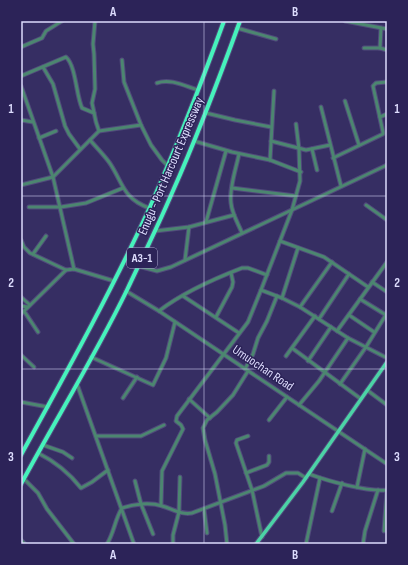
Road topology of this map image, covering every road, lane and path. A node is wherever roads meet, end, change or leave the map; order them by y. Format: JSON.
{"nodes":[{"id":1,"x":62,"y":21,"type":"edge"},
{"id":2,"x":95,"y":21,"type":"edge"},
{"id":3,"x":224,"y":21,"type":"edge"},
{"id":4,"x":240,"y":21,"type":"edge"},
{"id":5,"x":345,"y":21,"type":"edge"},
{"id":6,"x":374,"y":21,"type":"edge"},
{"id":7,"x":372,"y":26,"type":"junction"},
{"id":8,"x":237,"y":28,"type":"junction"},
{"id":9,"x":381,"y":28,"type":"junction"},
{"id":10,"x":387,"y":29,"type":"edge"},
{"id":11,"x":276,"y":39,"type":"dead end"},
{"id":12,"x":21,"y":47,"type":"edge"},
{"id":13,"x":364,"y":48,"type":"dead end"},
{"id":14,"x":380,"y":48,"type":"junction"},
{"id":15,"x":387,"y":50,"type":"edge"},
{"id":16,"x":122,"y":60,"type":"dead end"},
{"id":17,"x":43,"y":67,"type":"junction"},
{"id":18,"x":21,"y":76,"type":"edge"},
{"id":19,"x":387,"y":82,"type":"edge"},
{"id":20,"x":157,"y":83,"type":"dead end"},
{"id":21,"x":21,"y":86,"type":"edge"},
{"id":22,"x":198,"y":90,"type":"junction"},
{"id":23,"x":274,"y":91,"type":"dead end"},
{"id":24,"x":345,"y":101,"type":"dead end"},
{"id":25,"x":321,"y":107,"type":"dead end"},
{"id":26,"x":94,"y":113,"type":"junction"},
{"id":27,"x":206,"y":113,"type":"junction"},
{"id":28,"x":387,"y":114,"type":"edge"},
{"id":29,"x":380,"y":117,"type":"junction"},
{"id":30,"x":21,"y":120,"type":"edge"},
{"id":31,"x":33,"y":122,"type":"junction"},
{"id":32,"x":296,"y":124,"type":"dead end"},
{"id":33,"x":141,"y":126,"type":"junction"},
{"id":34,"x":272,"y":127,"type":"junction"},
{"id":35,"x":56,"y":131,"type":"dead end"},
{"id":36,"x":99,"y":131,"type":"junction"},
{"id":37,"x":38,"y":138,"type":"junction"},
{"id":38,"x":90,"y":140,"type":"junction"},
{"id":39,"x":194,"y":141,"type":"junction"},
{"id":40,"x":271,"y":141,"type":"junction"},
{"id":41,"x":330,"y":145,"type":"junction"},
{"id":42,"x":359,"y":145,"type":"junction"},
{"id":43,"x":80,"y":149,"type":"junction"},
{"id":44,"x":299,"y":149,"type":"junction"},
{"id":45,"x":312,"y":149,"type":"junction"},
{"id":46,"x":226,"y":151,"type":"junction"},
{"id":47,"x":239,"y":154,"type":"junction"},
{"id":48,"x":333,"y":158,"type":"junction"},
{"id":49,"x":270,"y":160,"type":"junction"},
{"id":50,"x":387,"y":165,"type":"edge"},
{"id":51,"x":168,"y":166,"type":"junction"},
{"id":52,"x":317,"y":170,"type":"dead end"},
{"id":53,"x":301,"y":172,"type":"junction"},
{"id":54,"x":53,"y":177,"type":"junction"},
{"id":55,"x":21,"y":185,"type":"edge"},
{"id":56,"x":341,"y":186,"type":"junction"},
{"id":57,"x":123,"y":188,"type":"junction"},
{"id":58,"x":232,"y":188,"type":"junction"},
{"id":59,"x":296,"y":196,"type":"junction"},
{"id":60,"x":366,"y":205,"type":"dead end"},
{"id":61,"x":29,"y":207,"type":"dead end"},
{"id":62,"x":61,"y":207,"type":"junction"},
{"id":63,"x":149,"y":208,"type":"junction"},
{"id":64,"x":292,"y":210,"type":"junction"},
{"id":65,"x":234,"y":215,"type":"junction"},
{"id":66,"x":387,"y":220,"type":"edge"},
{"id":67,"x":206,"y":222,"type":"junction"},
{"id":68,"x":189,"y":227,"type":"junction"},
{"id":69,"x":155,"y":231,"type":"junction"},
{"id":70,"x":242,"y":233,"type":"junction"},
{"id":71,"x":46,"y":236,"type":"dead end"},
{"id":72,"x":21,"y":240,"type":"edge"},
{"id":73,"x":280,"y":241,"type":"junction"},
{"id":74,"x":298,"y":248,"type":"junction"},
{"id":75,"x":33,"y":254,"type":"junction"},
{"id":76,"x":185,"y":260,"type":"junction"},
{"id":77,"x":332,"y":262,"type":"junction"},
{"id":78,"x":386,"y":264,"type":"edge"},
{"id":79,"x":138,"y":266,"type":"junction"},
{"id":80,"x":74,"y":269,"type":"junction"},
{"id":81,"x":66,"y":270,"type":"junction"},
{"id":82,"x":231,"y":273,"type":"junction"},
{"id":83,"x":349,"y":274,"type":"junction"},
{"id":84,"x":267,"y":275,"type":"junction"},
{"id":85,"x":114,"y":281,"type":"junction"},
{"id":86,"x":372,"y":282,"type":"junction"},
{"id":87,"x":368,"y":287,"type":"junction"},
{"id":88,"x":261,"y":290,"type":"junction"},
{"id":89,"x":126,"y":291,"type":"junction"},
{"id":90,"x":387,"y":292,"type":"edge"},
{"id":91,"x":183,"y":296,"type":"junction"},
{"id":92,"x":277,"y":296,"type":"junction"},
{"id":93,"x":21,"y":297,"type":"edge"},
{"id":94,"x":282,"y":298,"type":"junction"},
{"id":95,"x":360,"y":299,"type":"junction"},
{"id":96,"x":21,"y":306,"type":"edge"},
{"id":97,"x":29,"y":306,"type":"junction"},
{"id":98,"x":300,"y":307,"type":"junction"},
{"id":99,"x":24,"y":311,"type":"junction"},
{"id":100,"x":159,"y":311,"type":"junction"},
{"id":101,"x":21,"y":314,"type":"edge"},
{"id":102,"x":386,"y":314,"type":"edge"},
{"id":103,"x":349,"y":315,"type":"junction"},
{"id":104,"x":315,"y":316,"type":"junction"},
{"id":105,"x":216,"y":317,"type":"junction"},
{"id":106,"x":319,"y":319,"type":"junction"},
{"id":107,"x":175,"y":322,"type":"junction"},
{"id":108,"x":331,"y":327,"type":"junction"},
{"id":109,"x":337,"y":331,"type":"junction"},
{"id":110,"x":38,"y":332,"type":"dead end"},
{"id":111,"x":374,"y":332,"type":"junction"},
{"id":112,"x":239,"y":333,"type":"junction"},
{"id":113,"x":348,"y":338,"type":"junction"},
{"id":114,"x":366,"y":347,"type":"junction"},
{"id":115,"x":292,"y":348,"type":"junction"},
{"id":116,"x":223,"y":354,"type":"junction"},
{"id":117,"x":21,"y":355,"type":"edge"},
{"id":118,"x":286,"y":356,"type":"dead end"},
{"id":119,"x":91,"y":357,"type":"junction"},
{"id":120,"x":387,"y":358,"type":"edge"},
{"id":121,"x":308,"y":360,"type":"junction"},
{"id":122,"x":387,"y":362,"type":"edge"},
{"id":123,"x":34,"y":367,"type":"dead end"},
{"id":124,"x":246,"y":370,"type":"junction"},
{"id":125,"x":325,"y":373,"type":"junction"},
{"id":126,"x":137,"y":377,"type":"junction"},
{"id":127,"x":77,"y":383,"type":"junction"},
{"id":128,"x":340,"y":384,"type":"junction"},
{"id":129,"x":367,"y":390,"type":"junction"},
{"id":130,"x":287,"y":397,"type":"junction"},
{"id":131,"x":123,"y":398,"type":"dead end"},
{"id":132,"x":189,"y":399,"type":"junction"},
{"id":133,"x":361,"y":399,"type":"junction"},
{"id":134,"x":21,"y":402,"type":"edge"},
{"id":135,"x":299,"y":405,"type":"junction"},
{"id":136,"x":387,"y":405,"type":"edge"},
{"id":137,"x":48,"y":407,"type":"junction"},
{"id":138,"x":210,"y":418,"type":"junction"},
{"id":139,"x":269,"y":420,"type":"dead end"},
{"id":140,"x":164,"y":426,"type":"dead end"},
{"id":141,"x":338,"y":431,"type":"junction"},
{"id":142,"x":96,"y":436,"type":"junction"},
{"id":143,"x":248,"y":436,"type":"dead end"},
{"id":144,"x":43,"y":445,"type":"junction"},
{"id":145,"x":22,"y":449,"type":"edge"},
{"id":146,"x":365,"y":449,"type":"junction"},
{"id":147,"x":38,"y":453,"type":"junction"},
{"id":148,"x":21,"y":455,"type":"edge"},
{"id":149,"x":269,"y":456,"type":"dead end"},
{"id":150,"x":72,"y":458,"type":"dead end"},
{"id":151,"x":387,"y":464,"type":"edge"},
{"id":152,"x":108,"y":470,"type":"junction"},
{"id":153,"x":246,"y":473,"type":"junction"},
{"id":154,"x":309,"y":474,"type":"junction"},
{"id":155,"x":180,"y":477,"type":"dead end"},
{"id":156,"x":306,"y":478,"type":"junction"},
{"id":157,"x":320,"y":478,"type":"junction"},
{"id":158,"x":24,"y":480,"type":"junction"},
{"id":159,"x":135,"y":481,"type":"dead end"},
{"id":160,"x":342,"y":483,"type":"junction"},
{"id":161,"x":21,"y":484,"type":"edge"},
{"id":162,"x":358,"y":486,"type":"junction"},
{"id":163,"x":252,"y":490,"type":"junction"},
{"id":164,"x":378,"y":490,"type":"junction"},
{"id":165,"x":387,"y":491,"type":"edge"},
{"id":166,"x":220,"y":503,"type":"junction"},
{"id":167,"x":141,"y":504,"type":"junction"},
{"id":168,"x":161,"y":506,"type":"junction"},
{"id":169,"x":122,"y":508,"type":"junction"},
{"id":170,"x":204,"y":509,"type":"junction"},
{"id":171,"x":332,"y":511,"type":"dead end"},
{"id":172,"x":178,"y":512,"type":"junction"},
{"id":173,"x":384,"y":531,"type":"dead end"},
{"id":174,"x":207,"y":533,"type":"dead end"},
{"id":175,"x":153,"y":534,"type":"dead end"},
{"id":176,"x":262,"y":537,"type":"junction"},
{"id":177,"x":21,"y":540,"type":"edge"},
{"id":178,"x":25,"y":544,"type":"edge"},
{"id":179,"x":74,"y":544,"type":"edge"},
{"id":180,"x":107,"y":544,"type":"edge"},
{"id":181,"x":134,"y":544,"type":"edge"},
{"id":182,"x":173,"y":544,"type":"edge"},
{"id":183,"x":227,"y":544,"type":"edge"},
{"id":184,"x":256,"y":544,"type":"edge"},
{"id":185,"x":306,"y":544,"type":"edge"},
{"id":186,"x":363,"y":544,"type":"edge"}],
"edges":[{"from":1,"to":12,"type":"street"},
{"from":2,"to":26,"type":"street"},
{"from":3,"to":22,"type":"highway","name":"Enugu - Port Harcourt Expressway","number":"A3-1"},
{"from":4,"to":8,"type":"highway","name":"Enugu - Port Harcourt Expressway","number":"A3-1"},
{"from":5,"to":7,"type":"street"},
{"from":6,"to":7,"type":"street"},
{"from":7,"to":9,"type":"street"},
{"from":8,"to":11,"type":"street"},
{"from":8,"to":27,"type":"highway","name":"Enugu - Port Harcourt Expressway","number":"A3-1"},
{"from":9,"to":10,"type":"street"},
{"from":9,"to":14,"type":"street"},
{"from":13,"to":14,"type":"street"},
{"from":14,"to":15,"type":"street"},
{"from":16,"to":33,"type":"street"},
{"from":17,"to":18,"type":"street"},
{"from":17,"to":26,"type":"street"},
{"from":17,"to":43,"type":"street"},
{"from":19,"to":29,"type":"street"},
{"from":20,"to":22,"type":"street"},
{"from":21,"to":31,"type":"street"},
{"from":22,"to":51,"type":"highway","name":"Enugu - Port Harcourt Expressway","number":"A3-1"},
{"from":23,"to":34,"type":"street"},
{"from":24,"to":42,"type":"street"},
{"from":25,"to":41,"type":"street"},
{"from":26,"to":36,"type":"street"},
{"from":27,"to":34,"type":"street"},
{"from":27,"to":39,"type":"highway","name":"Enugu - Port Harcourt Expressway","number":"A3-1"},
{"from":28,"to":29,"type":"street"},
{"from":29,"to":42,"type":"street"},
{"from":30,"to":31,"type":"street"},
{"from":31,"to":37,"type":"street"},
{"from":32,"to":44,"type":"street"},
{"from":33,"to":36,"type":"street"},
{"from":33,"to":51,"type":"street"},
{"from":34,"to":40,"type":"street"},
{"from":35,"to":37,"type":"street"},
{"from":36,"to":38,"type":"street"},
{"from":37,"to":54,"type":"street"},
{"from":38,"to":43,"type":"street"},
{"from":38,"to":57,"type":"street"},
{"from":39,"to":46,"type":"street"},
{"from":39,"to":69,"type":"highway","name":"Enugu - Port Harcourt Expressway","number":"A3-1"},
{"from":40,"to":44,"type":"street"},
{"from":40,"to":49,"type":"street"},
{"from":41,"to":45,"type":"street"},
{"from":41,"to":48,"type":"street"},
{"from":42,"to":48,"type":"street"},
{"from":43,"to":54,"type":"street"},
{"from":44,"to":45,"type":"street"},
{"from":44,"to":53,"type":"street"},
{"from":45,"to":52,"type":"street"},
{"from":46,"to":47,"type":"street"},
{"from":46,"to":67,"type":"street"},
{"from":47,"to":49,"type":"street"},
{"from":47,"to":58,"type":"street"},
{"from":48,"to":56,"type":"street"},
{"from":49,"to":53,"type":"street"},
{"from":50,"to":56,"type":"street"},
{"from":51,"to":63,"type":"highway","name":"Enugu - Port Harcourt Expressway","number":"A3-1"},
{"from":53,"to":59,"type":"street"},
{"from":54,"to":55,"type":"street"},
{"from":54,"to":62,"type":"street"},
{"from":56,"to":64,"type":"street"},
{"from":57,"to":62,"type":"street"},
{"from":57,"to":63,"type":"street"},
{"from":58,"to":59,"type":"street"},
{"from":58,"to":65,"type":"street"},
{"from":59,"to":64,"type":"street"},
{"from":60,"to":66,"type":"street"},
{"from":61,"to":62,"type":"street"},
{"from":62,"to":80,"type":"street"},
{"from":63,"to":85,"type":"highway","name":"Enugu - Port Harcourt Expressway","number":"A3-1"},
{"from":64,"to":70,"type":"street"},
{"from":64,"to":73,"type":"street"},
{"from":65,"to":67,"type":"street"},
{"from":65,"to":70,"type":"street"},
{"from":67,"to":68,"type":"street"},
{"from":68,"to":69,"type":"street"},
{"from":68,"to":76,"type":"street"},
{"from":69,"to":79,"type":"highway","name":"Enugu - Port Harcourt Expressway","number":"A3-1"},
{"from":70,"to":76,"type":"street"},
{"from":71,"to":75,"type":"street"},
{"from":72,"to":75,"type":"street"},
{"from":73,"to":74,"type":"street"},
{"from":73,"to":84,"type":"street"},
{"from":74,"to":77,"type":"street"},
{"from":74,"to":94,"type":"street"},
{"from":75,"to":81,"type":"street"},
{"from":76,"to":79,"type":"street"},
{"from":77,"to":83,"type":"street"},
{"from":77,"to":98,"type":"street"},
{"from":78,"to":86,"type":"street"},
{"from":79,"to":89,"type":"highway","name":"Enugu - Port Harcourt Expressway","number":"A3-1"},
{"from":80,"to":81,"type":"street"},
{"from":80,"to":85,"type":"street"},
{"from":81,"to":97,"type":"street"},
{"from":82,"to":84,"type":"street"},
{"from":82,"to":91,"type":"street"},
{"from":82,"to":105,"type":"street"},
{"from":83,"to":87,"type":"street"},
{"from":83,"to":106,"type":"street"},
{"from":84,"to":88,"type":"street"},
{"from":85,"to":137,"type":"highway","name":"Enugu - Port Harcourt Expressway","number":"A3-1"},
{"from":86,"to":87,"type":"street"},
{"from":86,"to":90,"type":"street"},
{"from":87,"to":95,"type":"street"},
{"from":88,"to":92,"type":"street"},
{"from":88,"to":112,"type":"street"},
{"from":89,"to":100,"type":"street","name":"Umuochan Road"},
{"from":89,"to":119,"type":"highway","name":"Enugu - Port Harcourt Expressway","number":"A3-1"},
{"from":91,"to":100,"type":"street"},
{"from":91,"to":105,"type":"street"},
{"from":92,"to":94,"type":"street"},
{"from":92,"to":124,"type":"street"},
{"from":93,"to":97,"type":"street"},
{"from":94,"to":98,"type":"street"},
{"from":95,"to":102,"type":"street"},
{"from":95,"to":103,"type":"street"},
{"from":96,"to":97,"type":"street"},
{"from":97,"to":99,"type":"street"},
{"from":98,"to":104,"type":"street"},
{"from":99,"to":101,"type":"street"},
{"from":99,"to":110,"type":"street"},
{"from":100,"to":107,"type":"street","name":"Umuochan Road"},
{"from":102,"to":111,"type":"street"},
{"from":103,"to":109,"type":"street"},
{"from":103,"to":111,"type":"street"},
{"from":104,"to":106,"type":"street"},
{"from":104,"to":115,"type":"street"},
{"from":105,"to":112,"type":"street"},
{"from":106,"to":108,"type":"street"},
{"from":107,"to":116,"type":"street","name":"Umuochan Road"},
{"from":107,"to":126,"type":"street"},
{"from":108,"to":109,"type":"street"},
{"from":108,"to":121,"type":"street"},
{"from":109,"to":113,"type":"street"},
{"from":111,"to":114,"type":"street"},
{"from":112,"to":116,"type":"street"},
{"from":113,"to":114,"type":"street"},
{"from":113,"to":125,"type":"street"},
{"from":114,"to":120,"type":"street"},
{"from":114,"to":128,"type":"street"},
{"from":115,"to":118,"type":"street"},
{"from":115,"to":121,"type":"street"},
{"from":116,"to":124,"type":"street","name":"Umuochan Road"},
{"from":116,"to":132,"type":"street"},
{"from":117,"to":123,"type":"street"},
{"from":119,"to":126,"type":"street"},
{"from":119,"to":127,"type":"highway","name":"Enugu - Port Harcourt Expressway","number":"A3-1"},
{"from":121,"to":125,"type":"street"},
{"from":122,"to":129,"type":"main road"},
{"from":124,"to":130,"type":"street","name":"Umuochan Road"},
{"from":124,"to":138,"type":"street"},
{"from":125,"to":128,"type":"street"},
{"from":125,"to":135,"type":"street"},
{"from":126,"to":131,"type":"street"},
{"from":127,"to":142,"type":"street"},
{"from":127,"to":144,"type":"highway","name":"Enugu - Port Harcourt Expressway","number":"A3-1"},
{"from":128,"to":133,"type":"street"},
{"from":129,"to":133,"type":"main road"},
{"from":129,"to":136,"type":"street"},
{"from":130,"to":135,"type":"street","name":"Umuochan Road"},
{"from":130,"to":139,"type":"street"},
{"from":132,"to":138,"type":"street"},
{"from":132,"to":168,"type":"street"},
{"from":133,"to":141,"type":"main road"},
{"from":134,"to":137,"type":"street"},
{"from":135,"to":141,"type":"street","name":"Umuochan Road"},
{"from":137,"to":145,"type":"highway","name":"Enugu - Port Harcourt Expressway","number":"A3-1"},
{"from":138,"to":166,"type":"street"},
{"from":140,"to":142,"type":"street"},
{"from":141,"to":146,"type":"street","name":"Umuochan Road"},
{"from":141,"to":154,"type":"main road"},
{"from":142,"to":152,"type":"street"},
{"from":143,"to":153,"type":"street"},
{"from":144,"to":147,"type":"highway","name":"Enugu - Port Harcourt Expressway","number":"A3-1"},
{"from":144,"to":150,"type":"street"},
{"from":145,"to":148,"type":"highway","name":"Enugu - Port Harcourt Expressway","number":"A3-1"},
{"from":146,"to":151,"type":"street","name":"Umuochan Road"},
{"from":146,"to":162,"type":"street"},
{"from":147,"to":152,"type":"street"},
{"from":147,"to":158,"type":"highway","name":"Enugu - Port Harcourt Expressway","number":"A3-1"},
{"from":149,"to":153,"type":"street"},
{"from":152,"to":169,"type":"street"},
{"from":153,"to":163,"type":"street"},
{"from":154,"to":156,"type":"main road"},
{"from":154,"to":157,"type":"street"},
{"from":155,"to":172,"type":"street"},
{"from":156,"to":163,"type":"street"},
{"from":156,"to":176,"type":"main road"},
{"from":157,"to":160,"type":"street"},
{"from":157,"to":185,"type":"street"},
{"from":158,"to":161,"type":"highway","name":"Enugu - Port Harcourt Expressway","number":"A3-1"},
{"from":158,"to":179,"type":"street"},
{"from":159,"to":167,"type":"street"},
{"from":160,"to":162,"type":"street"},
{"from":160,"to":171,"type":"street"},
{"from":162,"to":164,"type":"street"},
{"from":163,"to":166,"type":"street"},
{"from":163,"to":176,"type":"street"},
{"from":164,"to":165,"type":"street"},
{"from":164,"to":186,"type":"street"},
{"from":165,"to":173,"type":"street"},
{"from":166,"to":170,"type":"street"},
{"from":166,"to":183,"type":"street"},
{"from":167,"to":168,"type":"street"},
{"from":167,"to":169,"type":"street"},
{"from":167,"to":175,"type":"street"},
{"from":168,"to":172,"type":"street"},
{"from":169,"to":180,"type":"street"},
{"from":169,"to":181,"type":"street"},
{"from":170,"to":172,"type":"street"},
{"from":170,"to":174,"type":"street"},
{"from":172,"to":182,"type":"street"},
{"from":176,"to":184,"type":"main road"},
{"from":177,"to":178,"type":"street"}]}
